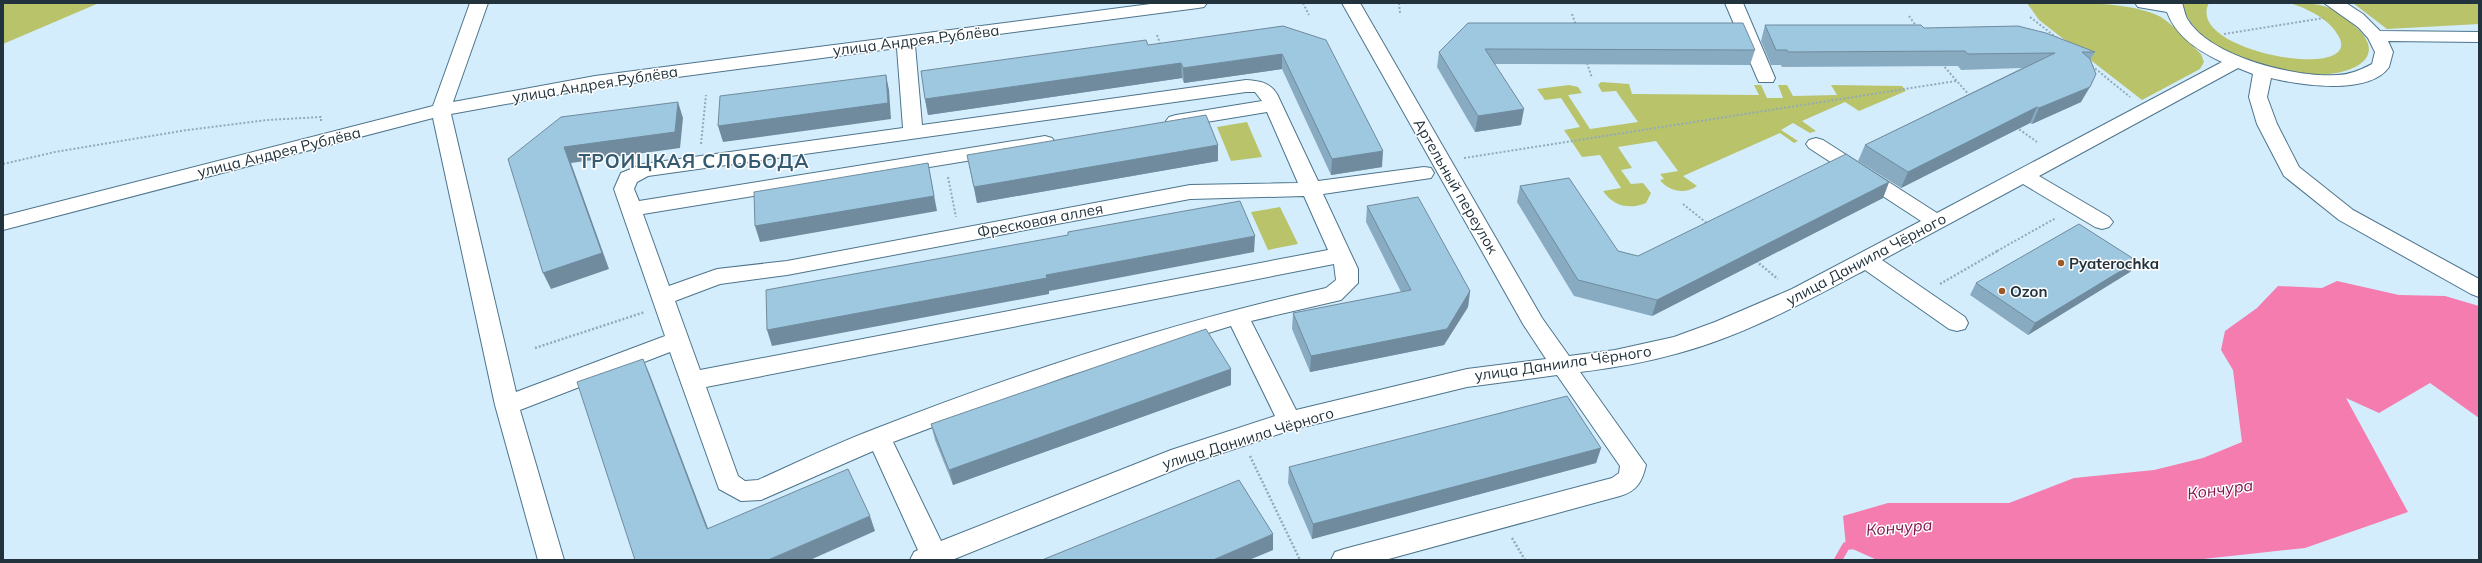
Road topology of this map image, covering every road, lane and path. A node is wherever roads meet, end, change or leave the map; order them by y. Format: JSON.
{"nodes":[{"id":1,"x":479,"y":3,"type":"edge"},
{"id":2,"x":1198,"y":3,"type":"edge"},
{"id":3,"x":1303,"y":3,"type":"edge"},
{"id":4,"x":1351,"y":3,"type":"edge"},
{"id":5,"x":1399,"y":3,"type":"edge"},
{"id":6,"x":1734,"y":3,"type":"edge"},
{"id":7,"x":2144,"y":3,"type":"edge"},
{"id":8,"x":2333,"y":3,"type":"edge"},
{"id":9,"x":2173,"y":5,"type":"edge"},
{"id":10,"x":1400,"y":13,"type":"dead end"},
{"id":11,"x":2350,"y":13,"type":"junction"},
{"id":12,"x":1572,"y":14,"type":"dead end"},
{"id":13,"x":1309,"y":15,"type":"dead end"},
{"id":14,"x":1909,"y":16,"type":"dead end"},
{"id":15,"x":2030,"y":17,"type":"dead end"},
{"id":16,"x":1576,"y":28,"type":"edge"},
{"id":17,"x":1918,"y":28,"type":"edge"},
{"id":18,"x":2377,"y":36,"type":"junction"},
{"id":19,"x":2479,"y":37,"type":"edge"},
{"id":20,"x":2196,"y":39,"type":"junction"},
{"id":21,"x":906,"y":41,"type":"junction"},
{"id":22,"x":2061,"y":42,"type":"edge"},
{"id":23,"x":1585,"y":56,"type":"edge"},
{"id":24,"x":1939,"y":59,"type":"edge"},
{"id":25,"x":2086,"y":61,"type":"edge"},
{"id":26,"x":2236,"y":62,"type":"junction"},
{"id":27,"x":2263,"y":72,"type":"junction"},
{"id":28,"x":1592,"y":78,"type":"dead end"},
{"id":29,"x":1766,"y":78,"type":"dead end"},
{"id":30,"x":1956,"y":81,"type":"junction"},
{"id":31,"x":706,"y":95,"type":"dead end"},
{"id":32,"x":2129,"y":96,"type":"dead end"},
{"id":33,"x":1974,"y":99,"type":"edge"},
{"id":34,"x":1274,"y":105,"type":"junction"},
{"id":35,"x":441,"y":110,"type":"junction"},
{"id":36,"x":1155,"y":124,"type":"edge"},
{"id":37,"x":2012,"y":125,"type":"edge"},
{"id":38,"x":913,"y":132,"type":"junction"},
{"id":39,"x":322,"y":140,"type":"junction"},
{"id":40,"x":1062,"y":140,"type":"edge"},
{"id":41,"x":2037,"y":142,"type":"dead end"},
{"id":42,"x":1816,"y":144,"type":"dead end"},
{"id":43,"x":945,"y":158,"type":"junction"},
{"id":44,"x":1464,"y":158,"type":"dead end"},
{"id":45,"x":699,"y":162,"type":"junction"},
{"id":46,"x":3,"y":164,"type":"edge"},
{"id":47,"x":1424,"y":173,"type":"dead end"},
{"id":48,"x":2024,"y":176,"type":"junction"},
{"id":49,"x":1311,"y":189,"type":"junction"},
{"id":50,"x":1683,"y":204,"type":"dead end"},
{"id":51,"x":2076,"y":207,"type":"junction"},
{"id":52,"x":631,"y":210,"type":"junction"},
{"id":53,"x":1937,"y":222,"type":"junction"},
{"id":54,"x":2102,"y":222,"type":"dead end"},
{"id":55,"x":3,"y":223,"type":"edge"},
{"id":56,"x":1713,"y":228,"type":"edge"},
{"id":57,"x":959,"y":235,"type":"junction"},
{"id":58,"x":1341,"y":255,"type":"junction"},
{"id":59,"x":1754,"y":260,"type":"edge"},
{"id":60,"x":1866,"y":260,"type":"junction"},
{"id":61,"x":1778,"y":279,"type":"dead end"},
{"id":62,"x":2479,"y":289,"type":"edge"},
{"id":63,"x":1918,"y":296,"type":"junction"},
{"id":64,"x":663,"y":301,"type":"junction"},
{"id":65,"x":1237,"y":316,"type":"junction"},
{"id":66,"x":1957,"y":323,"type":"dead end"},
{"id":67,"x":676,"y":341,"type":"junction"},
{"id":68,"x":535,"y":348,"type":"dead end"},
{"id":69,"x":1564,"y":365,"type":"junction"},
{"id":70,"x":691,"y":381,"type":"junction"},
{"id":71,"x":507,"y":405,"type":"junction"},
{"id":72,"x":1289,"y":422,"type":"junction"},
{"id":73,"x":879,"y":436,"type":"junction"},
{"id":74,"x":1249,"y":455,"type":"dead end"},
{"id":75,"x":931,"y":558,"type":"edge"},
{"id":76,"x":550,"y":560,"type":"edge"},
{"id":77,"x":1300,"y":560,"type":"edge"},
{"id":78,"x":1344,"y":560,"type":"edge"}],
"edges":[{"from":1,"to":35,"type":"street"},
{"from":2,"to":21,"type":"street","name":"улица Андрея Рублёва"},
{"from":3,"to":13,"type":"path"},
{"from":4,"to":69,"type":"street","name":"Артельный переулок"},
{"from":5,"to":10,"type":"path"},
{"from":6,"to":29,"type":"street"},
{"from":7,"to":9,"type":"street"},
{"from":8,"to":11,"type":"street"},
{"from":9,"to":20,"type":"street"},
{"from":11,"to":18,"type":"street"},
{"from":11,"to":20,"type":"path"},
{"from":12,"to":16,"type":"path"},
{"from":14,"to":17,"type":"path"},
{"from":15,"to":22,"type":"path"},
{"from":18,"to":19,"type":"street"},
{"from":18,"to":27,"type":"street"},
{"from":20,"to":26,"type":"street"},
{"from":21,"to":35,"type":"street","name":"улица Андрея Рублёва"},
{"from":21,"to":38,"type":"street"},
{"from":23,"to":28,"type":"path"},
{"from":24,"to":30,"type":"path"},
{"from":25,"to":32,"type":"path"},
{"from":26,"to":27,"type":"street"},
{"from":26,"to":48,"type":"street","name":"улица Даниила Чёрного"},
{"from":27,"to":62,"type":"street"},
{"from":30,"to":33,"type":"path"},
{"from":30,"to":44,"type":"path"},
{"from":31,"to":45,"type":"path"},
{"from":34,"to":36,"type":"street"},
{"from":34,"to":38,"type":"street"},
{"from":34,"to":49,"type":"street"},
{"from":35,"to":39,"type":"street","name":"улица Андрея Рублёва"},
{"from":35,"to":71,"type":"street"},
{"from":37,"to":41,"type":"path"},
{"from":38,"to":45,"type":"street"},
{"from":39,"to":46,"type":"path"},
{"from":39,"to":55,"type":"street","name":"улица Андрея Рублёва"},
{"from":40,"to":43,"type":"street"},
{"from":42,"to":53,"type":"street"},
{"from":43,"to":52,"type":"street"},
{"from":43,"to":57,"type":"path"},
{"from":45,"to":52,"type":"street"},
{"from":47,"to":49,"type":"street","name":"Фресковая аллея"},
{"from":48,"to":51,"type":"street"},
{"from":48,"to":53,"type":"street","name":"улица Даниила Чёрного"},
{"from":49,"to":57,"type":"street","name":"Фресковая аллея"},
{"from":49,"to":58,"type":"street"},
{"from":50,"to":56,"type":"path"},
{"from":51,"to":54,"type":"street"},
{"from":51,"to":63,"type":"path"},
{"from":52,"to":64,"type":"street"},
{"from":53,"to":60,"type":"street","name":"улица Даниила Чёрного"},
{"from":57,"to":64,"type":"street","name":"Фресковая аллея"},
{"from":58,"to":65,"type":"street"},
{"from":58,"to":70,"type":"street"},
{"from":59,"to":61,"type":"path"},
{"from":60,"to":63,"type":"street"},
{"from":60,"to":69,"type":"street","name":"улица Даниила Чёрного"},
{"from":63,"to":66,"type":"street"},
{"from":64,"to":67,"type":"street"},
{"from":64,"to":68,"type":"path"},
{"from":65,"to":72,"type":"street"},
{"from":65,"to":73,"type":"street"},
{"from":67,"to":70,"type":"street"},
{"from":67,"to":71,"type":"street"},
{"from":69,"to":72,"type":"street","name":"улица Даниила Чёрного"},
{"from":69,"to":78,"type":"street","name":"Артельный переулок"},
{"from":70,"to":73,"type":"street"},
{"from":71,"to":76,"type":"street"},
{"from":72,"to":75,"type":"street","name":"улица Даниила Чёрного"},
{"from":73,"to":75,"type":"street"},
{"from":74,"to":77,"type":"path"}]}
